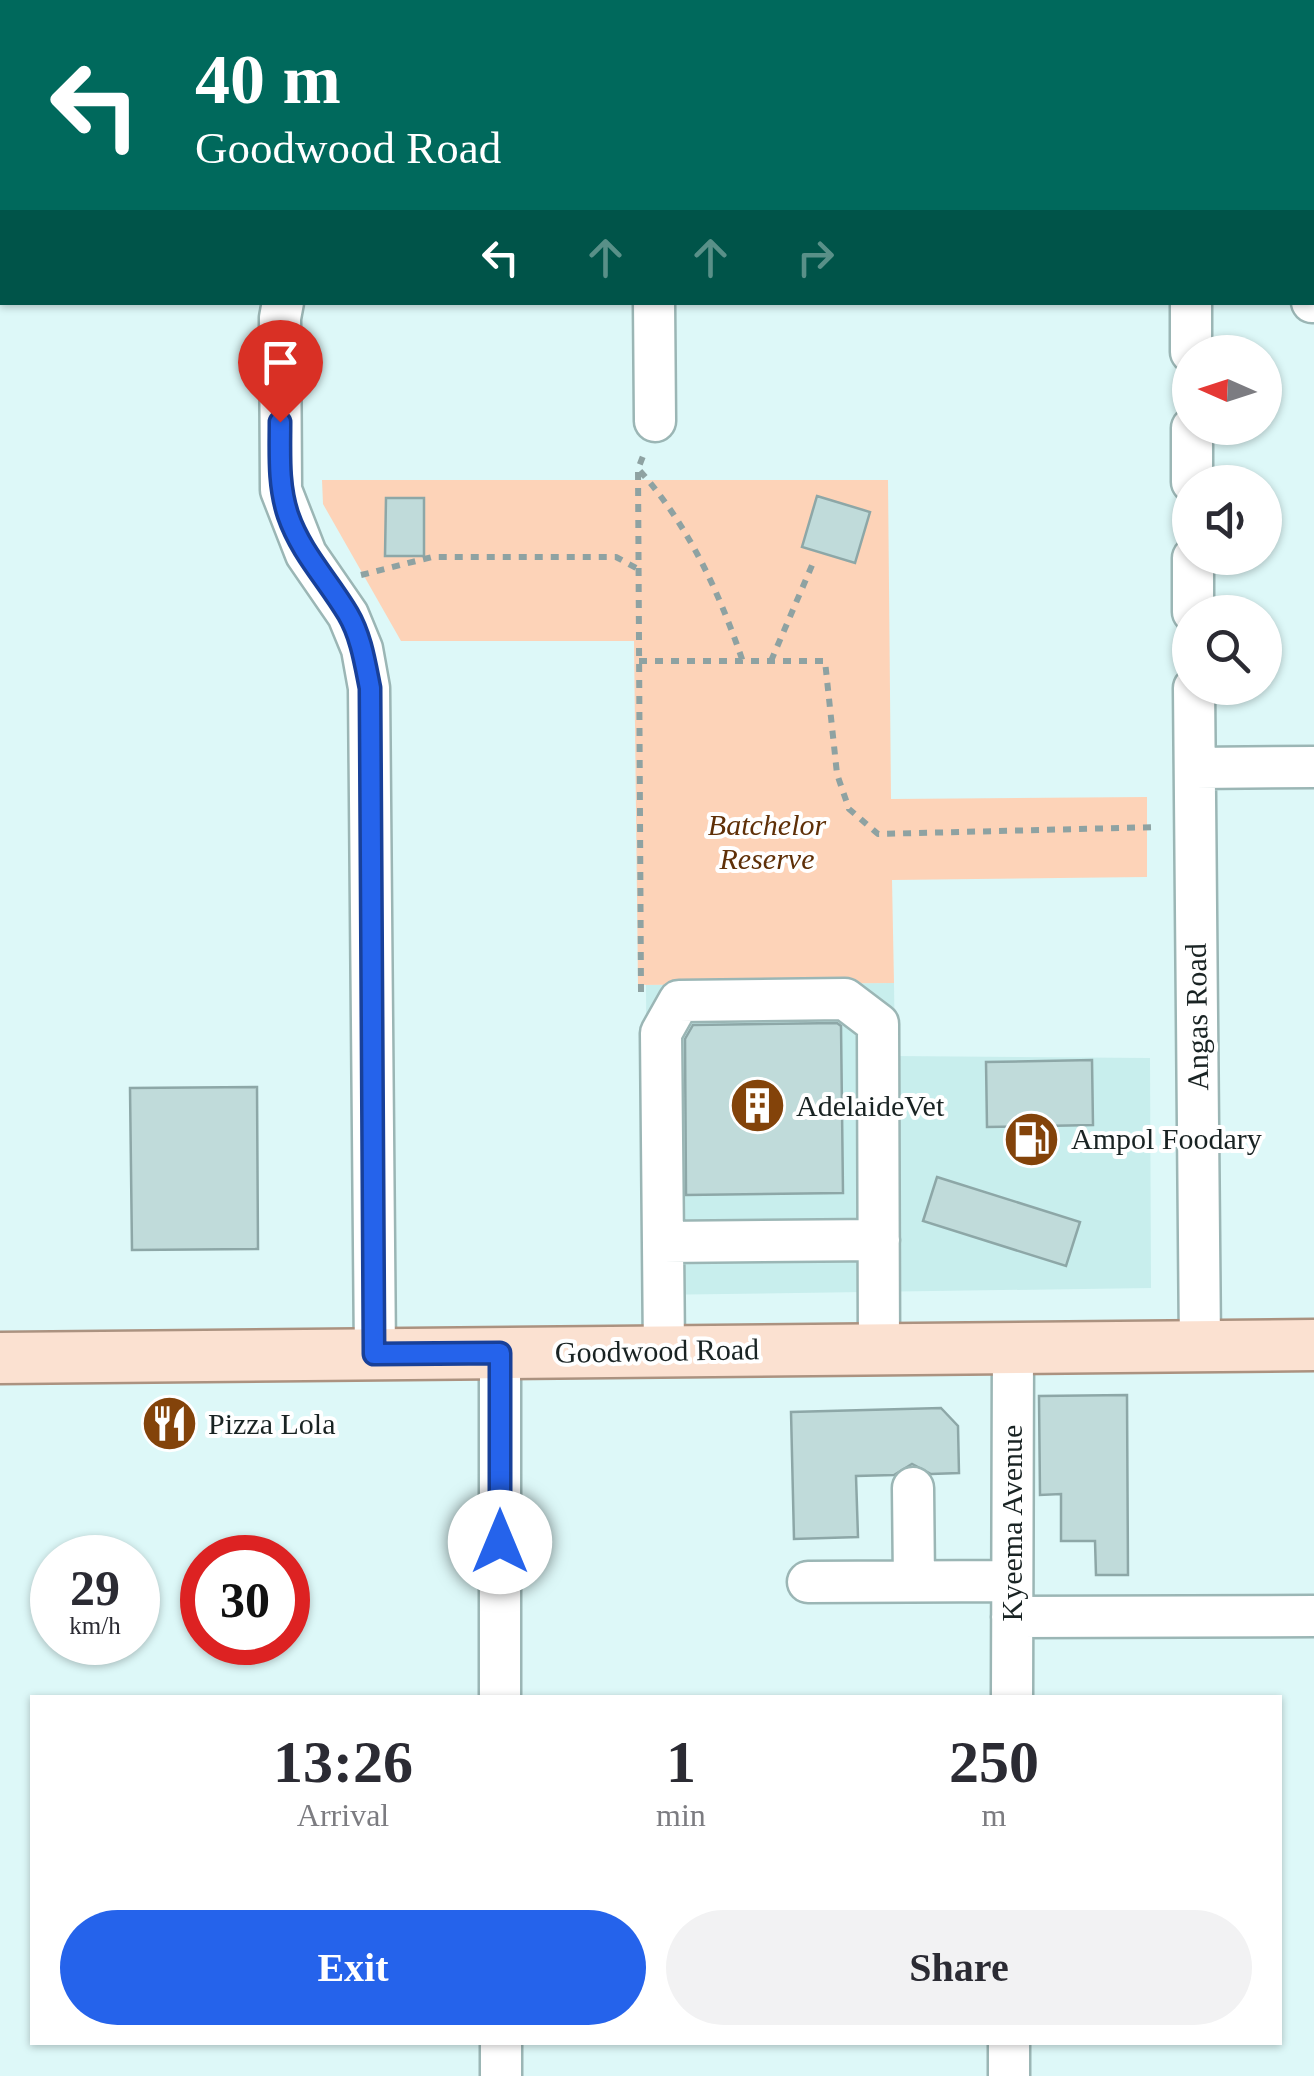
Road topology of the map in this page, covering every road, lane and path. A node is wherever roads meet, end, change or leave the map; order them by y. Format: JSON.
{"nodes":[{"id":1,"x":283,"y":305,"type":"edge"},
{"id":2,"x":654,"y":305,"type":"edge"},
{"id":3,"x":1190,"y":305,"type":"edge"},
{"id":4,"x":1191,"y":335,"type":"edge"},
{"id":5,"x":656,"y":421,"type":"joint"},
{"id":6,"x":638,"y":469,"type":"junction"},
{"id":7,"x":812,"y":563,"type":"dead end"},
{"id":8,"x":639,"y":569,"type":"junction"},
{"id":9,"x":325,"y":583,"type":"junction"},
{"id":10,"x":639,"y":661,"type":"junction"},
{"id":11,"x":771,"y":661,"type":"junction"},
{"id":12,"x":742,"y":662,"type":"junction"},
{"id":13,"x":1194,"y":705,"type":"edge"},
{"id":14,"x":1314,"y":767,"type":"edge"},
{"id":15,"x":1195,"y":768,"type":"junction"},
{"id":16,"x":1195,"y":826,"type":"junction"},
{"id":17,"x":641,"y":1000,"type":"dead end"},
{"id":18,"x":879,"y":1240,"type":"junction"},
{"id":19,"x":662,"y":1242,"type":"junction"},
{"id":20,"x":1314,"y":1345,"type":"edge"},
{"id":21,"x":1200,"y":1346,"type":"junction"},
{"id":22,"x":1013,"y":1348,"type":"junction"},
{"id":23,"x":880,"y":1350,"type":"junction"},
{"id":24,"x":664,"y":1351,"type":"junction"},
{"id":25,"x":500,"y":1353,"type":"junction"},
{"id":26,"x":374,"y":1354,"type":"junction"},
{"id":27,"x":0,"y":1358,"type":"edge"},
{"id":28,"x":913,"y":1488,"type":"dead end"},
{"id":29,"x":914,"y":1581,"type":"junction"},
{"id":30,"x":808,"y":1582,"type":"dead end"},
{"id":31,"x":1012,"y":1599,"type":"junction"},
{"id":32,"x":1314,"y":1616,"type":"edge"},
{"id":33,"x":500,"y":1695,"type":"edge"},
{"id":34,"x":1012,"y":1695,"type":"edge"},
{"id":35,"x":501,"y":2045,"type":"edge"},
{"id":36,"x":1009,"y":2045,"type":"edge"},
{"id":37,"x":501,"y":2076,"type":"edge"},
{"id":38,"x":1009,"y":2076,"type":"edge"}],
"edges":[{"from":1,"to":9,"type":"street"},
{"from":2,"to":5,"type":"street"},
{"from":3,"to":4,"type":"street"},
{"from":5,"to":6,"type":"path"},
{"from":6,"to":8,"type":"path"},
{"from":6,"to":12,"type":"path"},
{"from":7,"to":11,"type":"path"},
{"from":8,"to":9,"type":"path"},
{"from":8,"to":10,"type":"path"},
{"from":9,"to":26,"type":"street"},
{"from":10,"to":12,"type":"path"},
{"from":10,"to":17,"type":"path"},
{"from":11,"to":12,"type":"path"},
{"from":11,"to":16,"type":"path"},
{"from":13,"to":15,"type":"street","name":"Angas Road"},
{"from":14,"to":15,"type":"street"},
{"from":15,"to":16,"type":"street","name":"Angas Road"},
{"from":16,"to":21,"type":"street","name":"Angas Road"},
{"from":18,"to":19,"type":"street"},
{"from":18,"to":19,"type":"street"},
{"from":18,"to":23,"type":"street"},
{"from":19,"to":24,"type":"street"},
{"from":20,"to":21,"type":"main road","name":"Goodwood Road"},
{"from":21,"to":22,"type":"main road","name":"Goodwood Road"},
{"from":22,"to":23,"type":"main road","name":"Goodwood Road"},
{"from":22,"to":31,"type":"street","name":"Kyeema Avenue"},
{"from":23,"to":24,"type":"main road","name":"Goodwood Road"},
{"from":24,"to":25,"type":"main road","name":"Goodwood Road"},
{"from":25,"to":26,"type":"main road","name":"Goodwood Road"},
{"from":25,"to":33,"type":"street"},
{"from":26,"to":27,"type":"main road","name":"Goodwood Road"},
{"from":28,"to":29,"type":"street"},
{"from":29,"to":30,"type":"street"},
{"from":29,"to":31,"type":"street"},
{"from":31,"to":32,"type":"street"},
{"from":31,"to":34,"type":"street","name":"Kyeema Avenue"},
{"from":35,"to":37,"type":"street"},
{"from":36,"to":38,"type":"street"}]}
